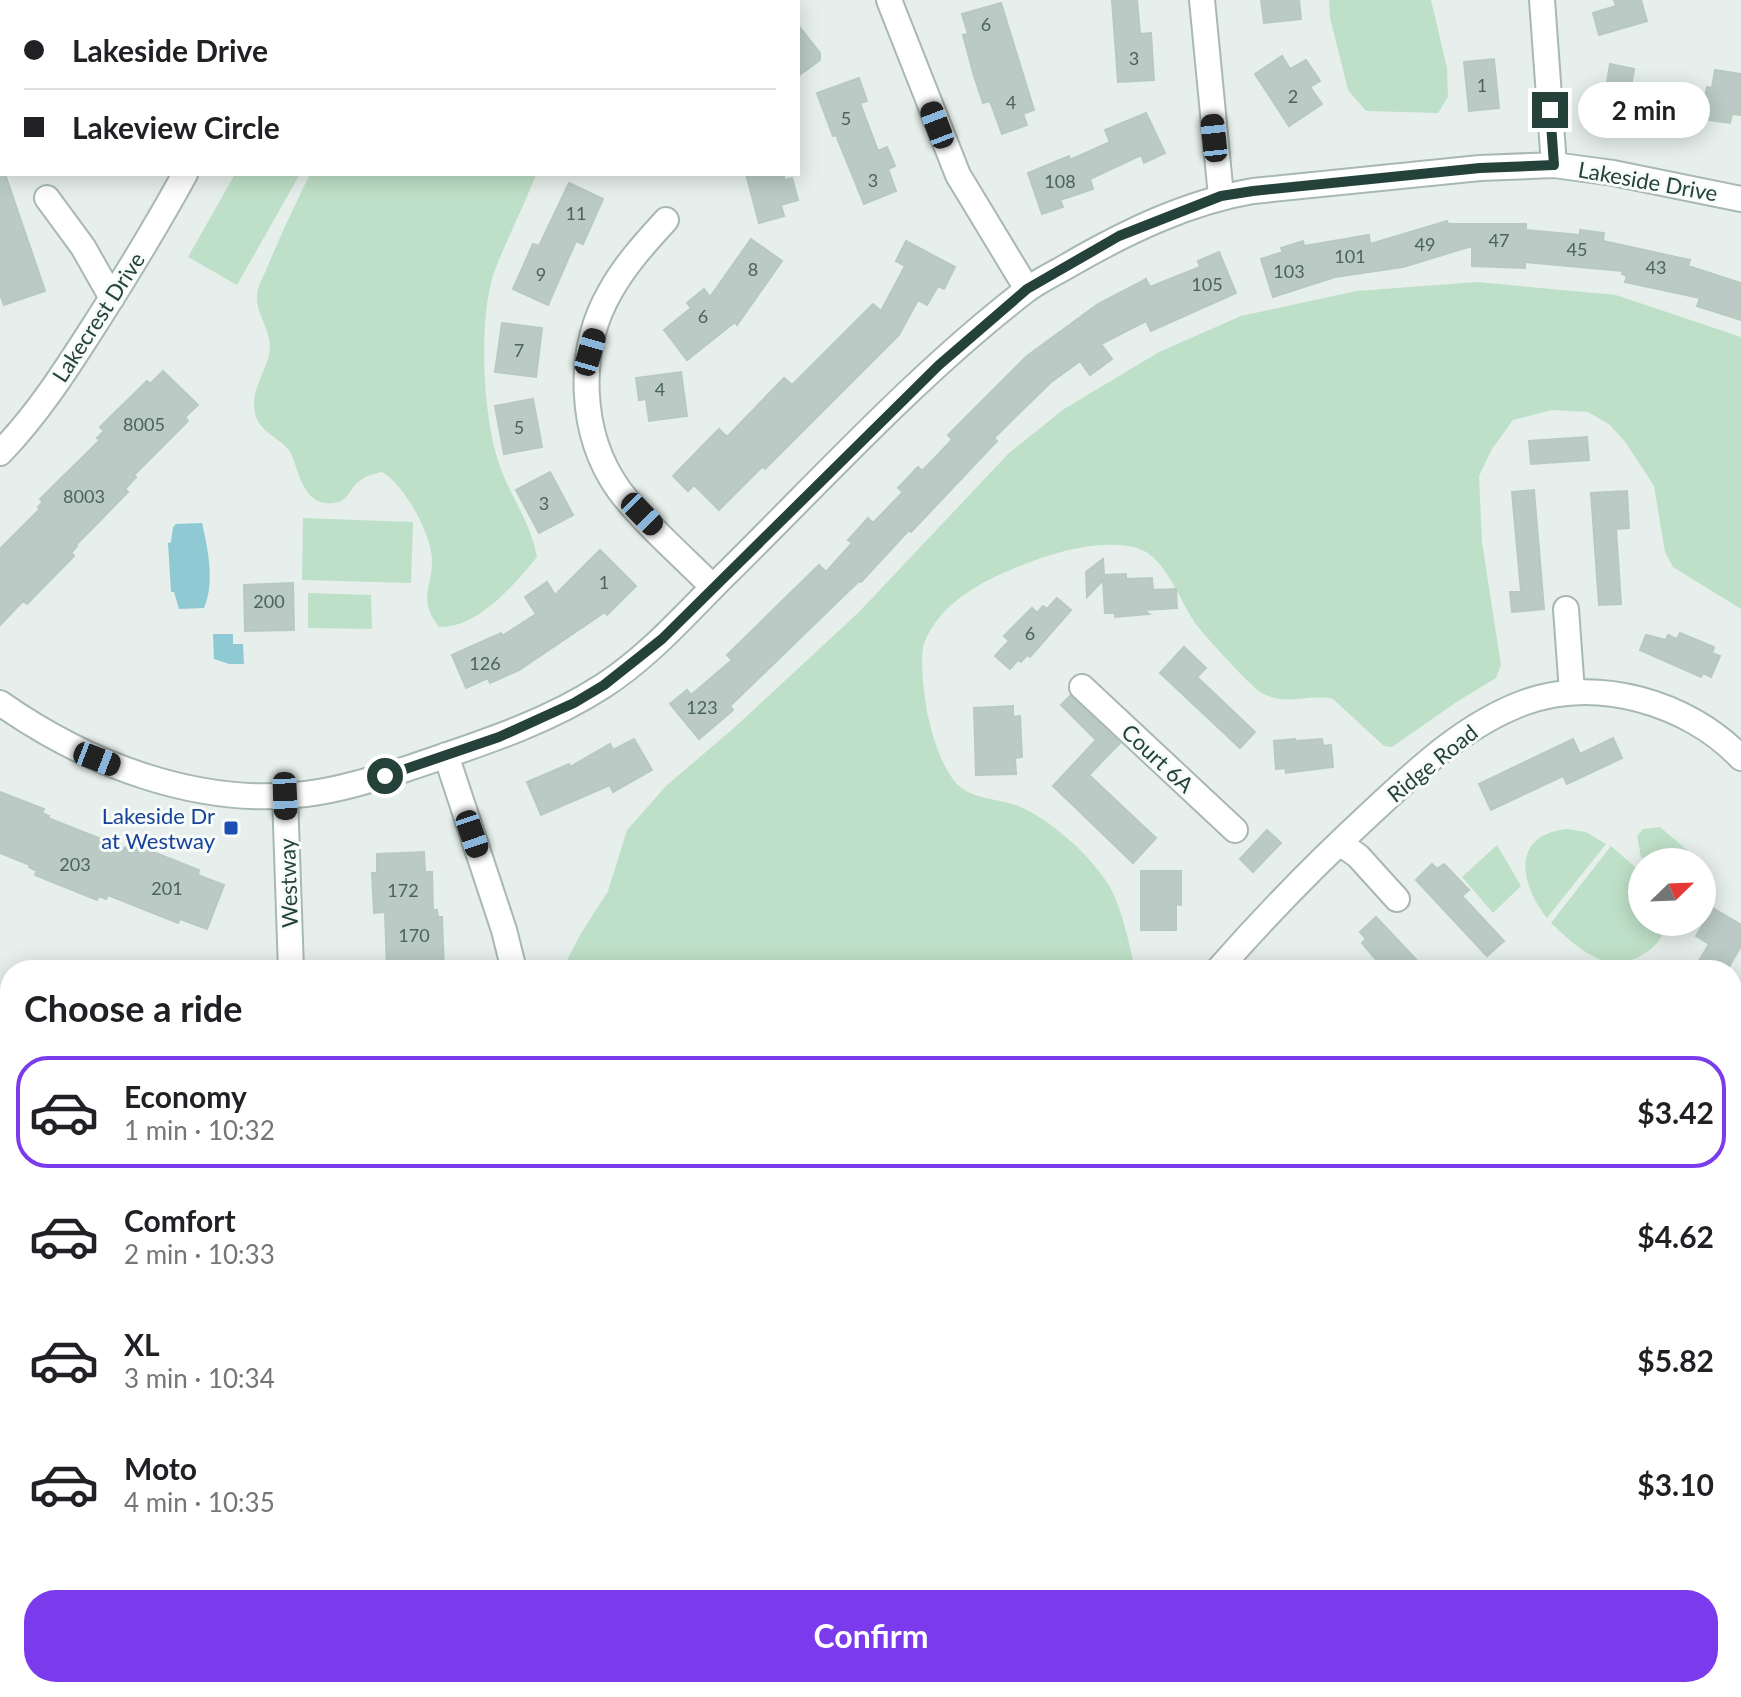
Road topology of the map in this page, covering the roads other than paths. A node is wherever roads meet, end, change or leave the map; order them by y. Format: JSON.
{"nodes":[{"id":1,"x":889,"y":0,"type":"edge"},
{"id":2,"x":1202,"y":0,"type":"edge"},
{"id":3,"x":1542,"y":0,"type":"edge"},
{"id":4,"x":1554,"y":165,"type":"junction"},
{"id":5,"x":184,"y":176,"type":"edge"},
{"id":6,"x":1221,"y":196,"type":"junction"},
{"id":7,"x":47,"y":198,"type":"dead end"},
{"id":8,"x":1741,"y":199,"type":"edge"},
{"id":9,"x":666,"y":220,"type":"dead end"},
{"id":10,"x":1027,"y":289,"type":"junction"},
{"id":11,"x":112,"y":298,"type":"junction"},
{"id":12,"x":0,"y":453,"type":"edge"},
{"id":13,"x":713,"y":587,"type":"junction"},
{"id":14,"x":1566,"y":609,"type":"dead end"},
{"id":15,"x":1082,"y":687,"type":"dead end"},
{"id":16,"x":1572,"y":692,"type":"junction"},
{"id":17,"x":0,"y":703,"type":"edge"},
{"id":18,"x":446,"y":755,"type":"junction"},
{"id":19,"x":1741,"y":758,"type":"edge"},
{"id":20,"x":285,"y":796,"type":"junction"},
{"id":21,"x":1235,"y":830,"type":"dead end"},
{"id":22,"x":1340,"y":843,"type":"junction"},
{"id":23,"x":1397,"y":899,"type":"dead end"},
{"id":24,"x":291,"y":960,"type":"edge"},
{"id":25,"x":512,"y":960,"type":"edge"},
{"id":26,"x":1227,"y":960,"type":"edge"}],
"edges":[{"from":1,"to":10,"type":"street"},
{"from":2,"to":6,"type":"street"},
{"from":3,"to":4,"type":"street"},
{"from":4,"to":6,"type":"street","name":"Lakeside Drive"},
{"from":4,"to":8,"type":"street","name":"Lakeside Drive"},
{"from":5,"to":11,"type":"street","name":"Lakecrest Drive"},
{"from":6,"to":10,"type":"street","name":"Lakeside Drive"},
{"from":7,"to":11,"type":"street"},
{"from":9,"to":13,"type":"street"},
{"from":10,"to":13,"type":"street","name":"Lakeside Drive"},
{"from":11,"to":12,"type":"street","name":"Lakecrest Drive"},
{"from":13,"to":18,"type":"street","name":"Lakeside Drive"},
{"from":14,"to":16,"type":"street"},
{"from":15,"to":21,"type":"street","name":"Court 6A"},
{"from":16,"to":19,"type":"street","name":"Ridge Road"},
{"from":16,"to":22,"type":"street","name":"Ridge Road"},
{"from":17,"to":20,"type":"street","name":"Lakeside Drive"},
{"from":18,"to":20,"type":"street","name":"Lakeside Drive"},
{"from":18,"to":25,"type":"street"},
{"from":20,"to":24,"type":"street","name":"Westway"},
{"from":22,"to":23,"type":"street"},
{"from":22,"to":26,"type":"street","name":"Ridge Road"}]}
